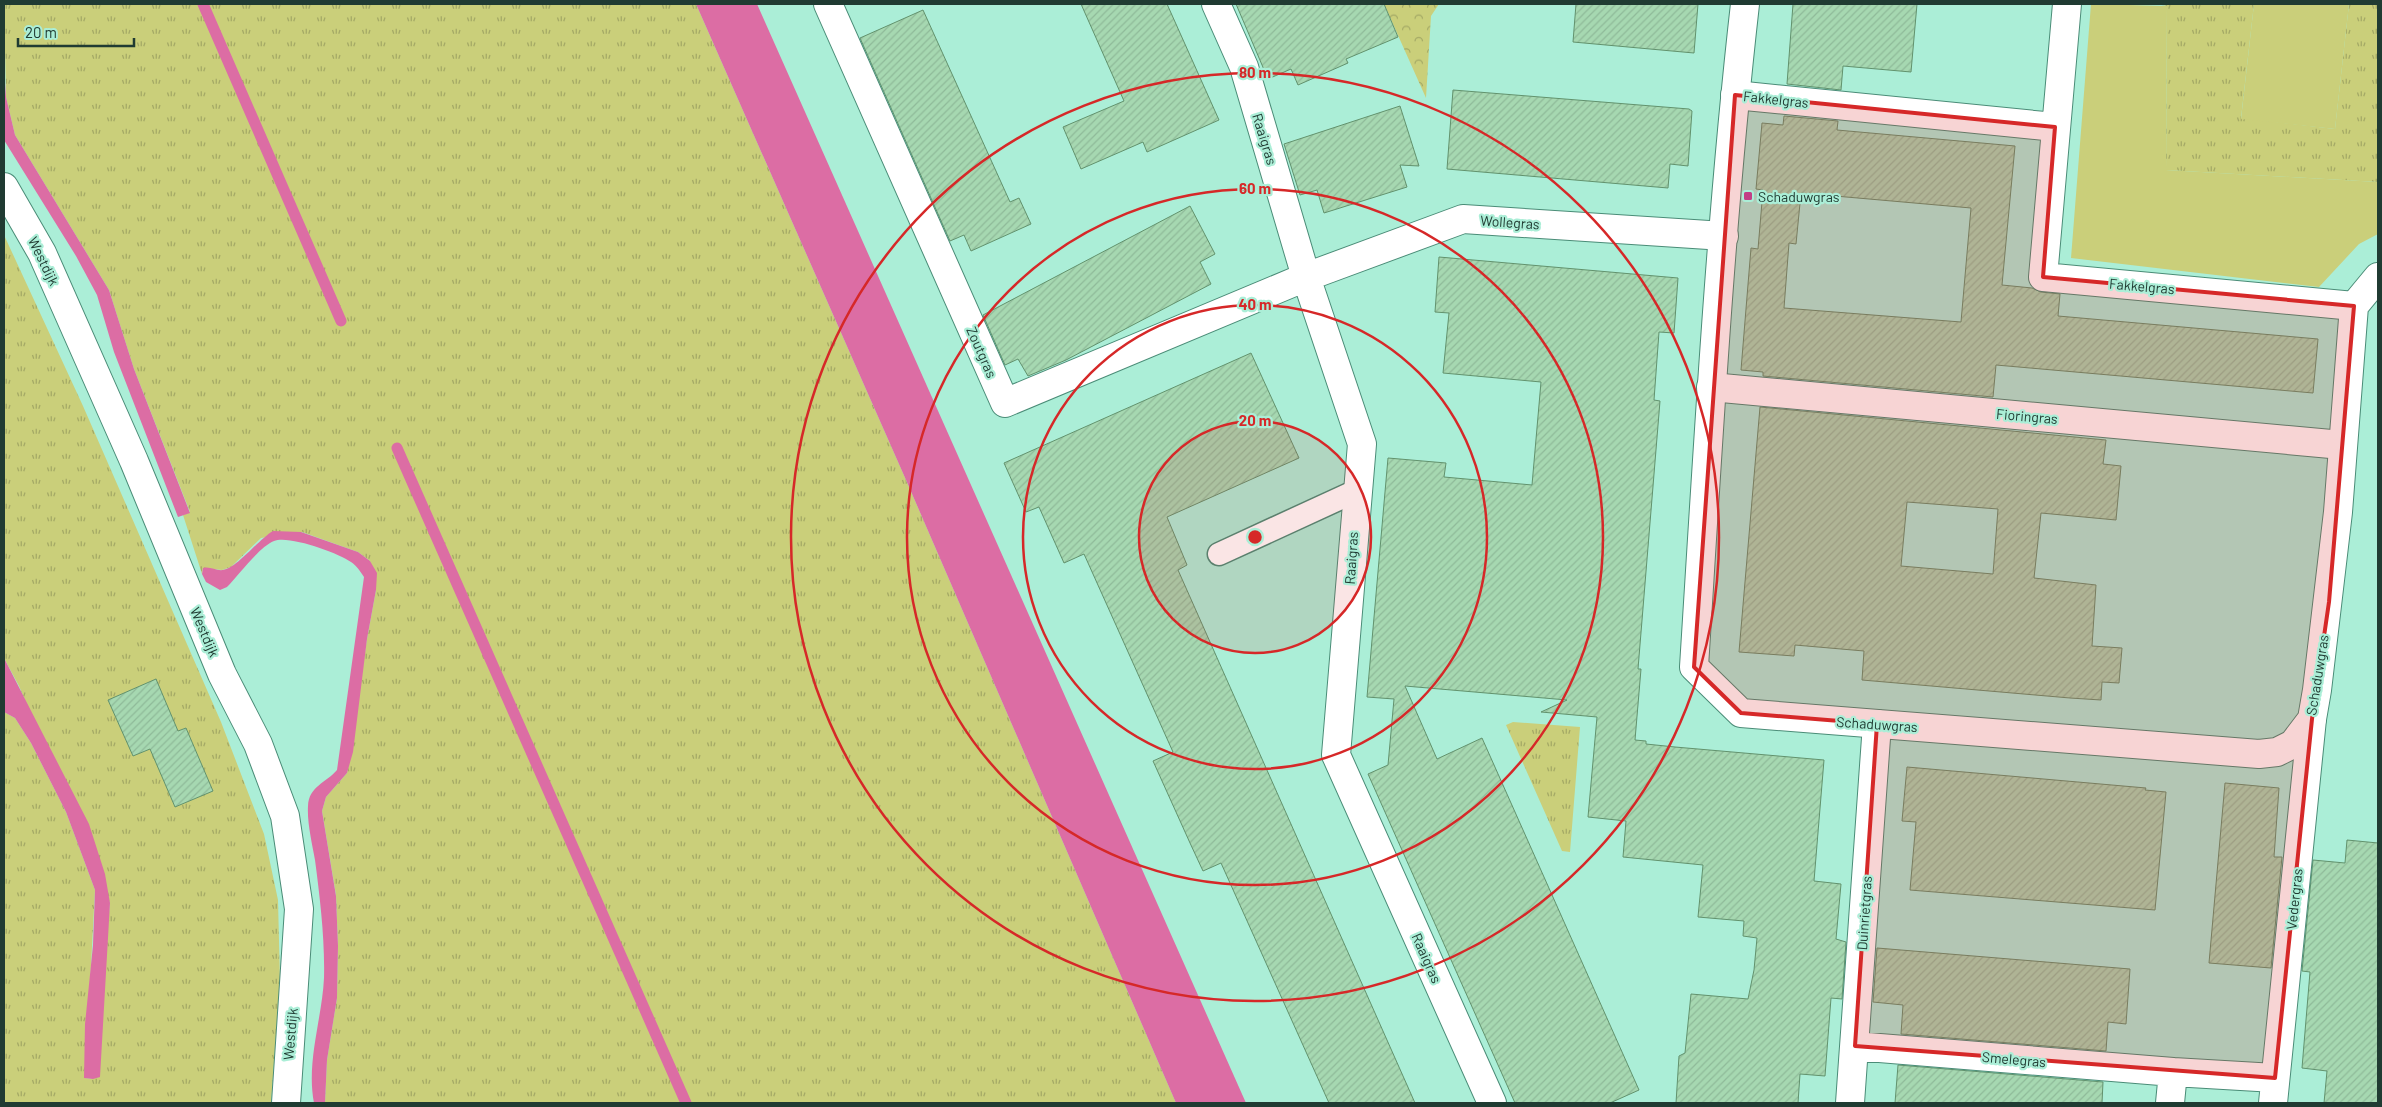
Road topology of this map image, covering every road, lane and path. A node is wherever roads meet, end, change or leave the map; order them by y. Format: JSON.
{"nodes":[{"id":1,"x":828,"y":4,"type":"edge"},
{"id":2,"x":1216,"y":4,"type":"edge"},
{"id":3,"x":1745,"y":4,"type":"edge"},
{"id":4,"x":2067,"y":4,"type":"edge"},
{"id":5,"x":1735,"y":95,"type":"junction"},
{"id":6,"x":2056,"y":127,"type":"junction"},
{"id":7,"x":4,"y":187,"type":"edge"},
{"id":8,"x":1724,"y":236,"type":"junction"},
{"id":9,"x":1306,"y":277,"type":"junction"},
{"id":10,"x":2378,"y":277,"type":"edge"},
{"id":11,"x":2354,"y":306,"type":"junction"},
{"id":12,"x":1711,"y":388,"type":"junction"},
{"id":13,"x":2342,"y":445,"type":"junction"},
{"id":14,"x":1356,"y":491,"type":"junction"},
{"id":15,"x":1219,"y":554,"type":"dead end"},
{"id":16,"x":2312,"y":719,"type":"junction"},
{"id":17,"x":1877,"y":724,"type":"junction"},
{"id":18,"x":1855,"y":1046,"type":"junction"},
{"id":19,"x":2173,"y":1072,"type":"junction"},
{"id":20,"x":2274,"y":1091,"type":"edge"},
{"id":21,"x":286,"y":1103,"type":"edge"},
{"id":22,"x":1492,"y":1103,"type":"edge"},
{"id":23,"x":1850,"y":1103,"type":"edge"},
{"id":24,"x":2170,"y":1103,"type":"edge"}],
"edges":[{"from":1,"to":9,"type":"street","name":"Zoutgras"},
{"from":2,"to":9,"type":"street","name":"Raaigras"},
{"from":3,"to":5,"type":"street","name":"Schaduwgras"},
{"from":4,"to":6,"type":"street","name":"Fakkelgras"},
{"from":5,"to":6,"type":"street","name":"Fakkelgras"},
{"from":5,"to":8,"type":"street","name":"Schaduwgras"},
{"from":6,"to":11,"type":"street","name":"Fakkelgras"},
{"from":7,"to":21,"type":"street","name":"Westdijk"},
{"from":8,"to":9,"type":"street","name":"Wollegras"},
{"from":8,"to":12,"type":"street","name":"Schaduwgras"},
{"from":9,"to":14,"type":"street","name":"Raaigras"},
{"from":10,"to":11,"type":"street"},
{"from":11,"to":13,"type":"street","name":"Schaduwgras"},
{"from":12,"to":13,"type":"street","name":"Fioringras"},
{"from":12,"to":17,"type":"street","name":"Schaduwgras"},
{"from":13,"to":16,"type":"street","name":"Schaduwgras"},
{"from":14,"to":15,"type":"lane"},
{"from":14,"to":22,"type":"street","name":"Raaigras"},
{"from":16,"to":17,"type":"street","name":"Schaduwgras"},
{"from":16,"to":20,"type":"street","name":"Vedergras"},
{"from":17,"to":18,"type":"street","name":"Duinrietgras"},
{"from":18,"to":19,"type":"street","name":"Smelegras"},
{"from":18,"to":23,"type":"street","name":"Duinrietgras"},
{"from":19,"to":20,"type":"street","name":"Vedergras"},
{"from":19,"to":24,"type":"street"}]}
